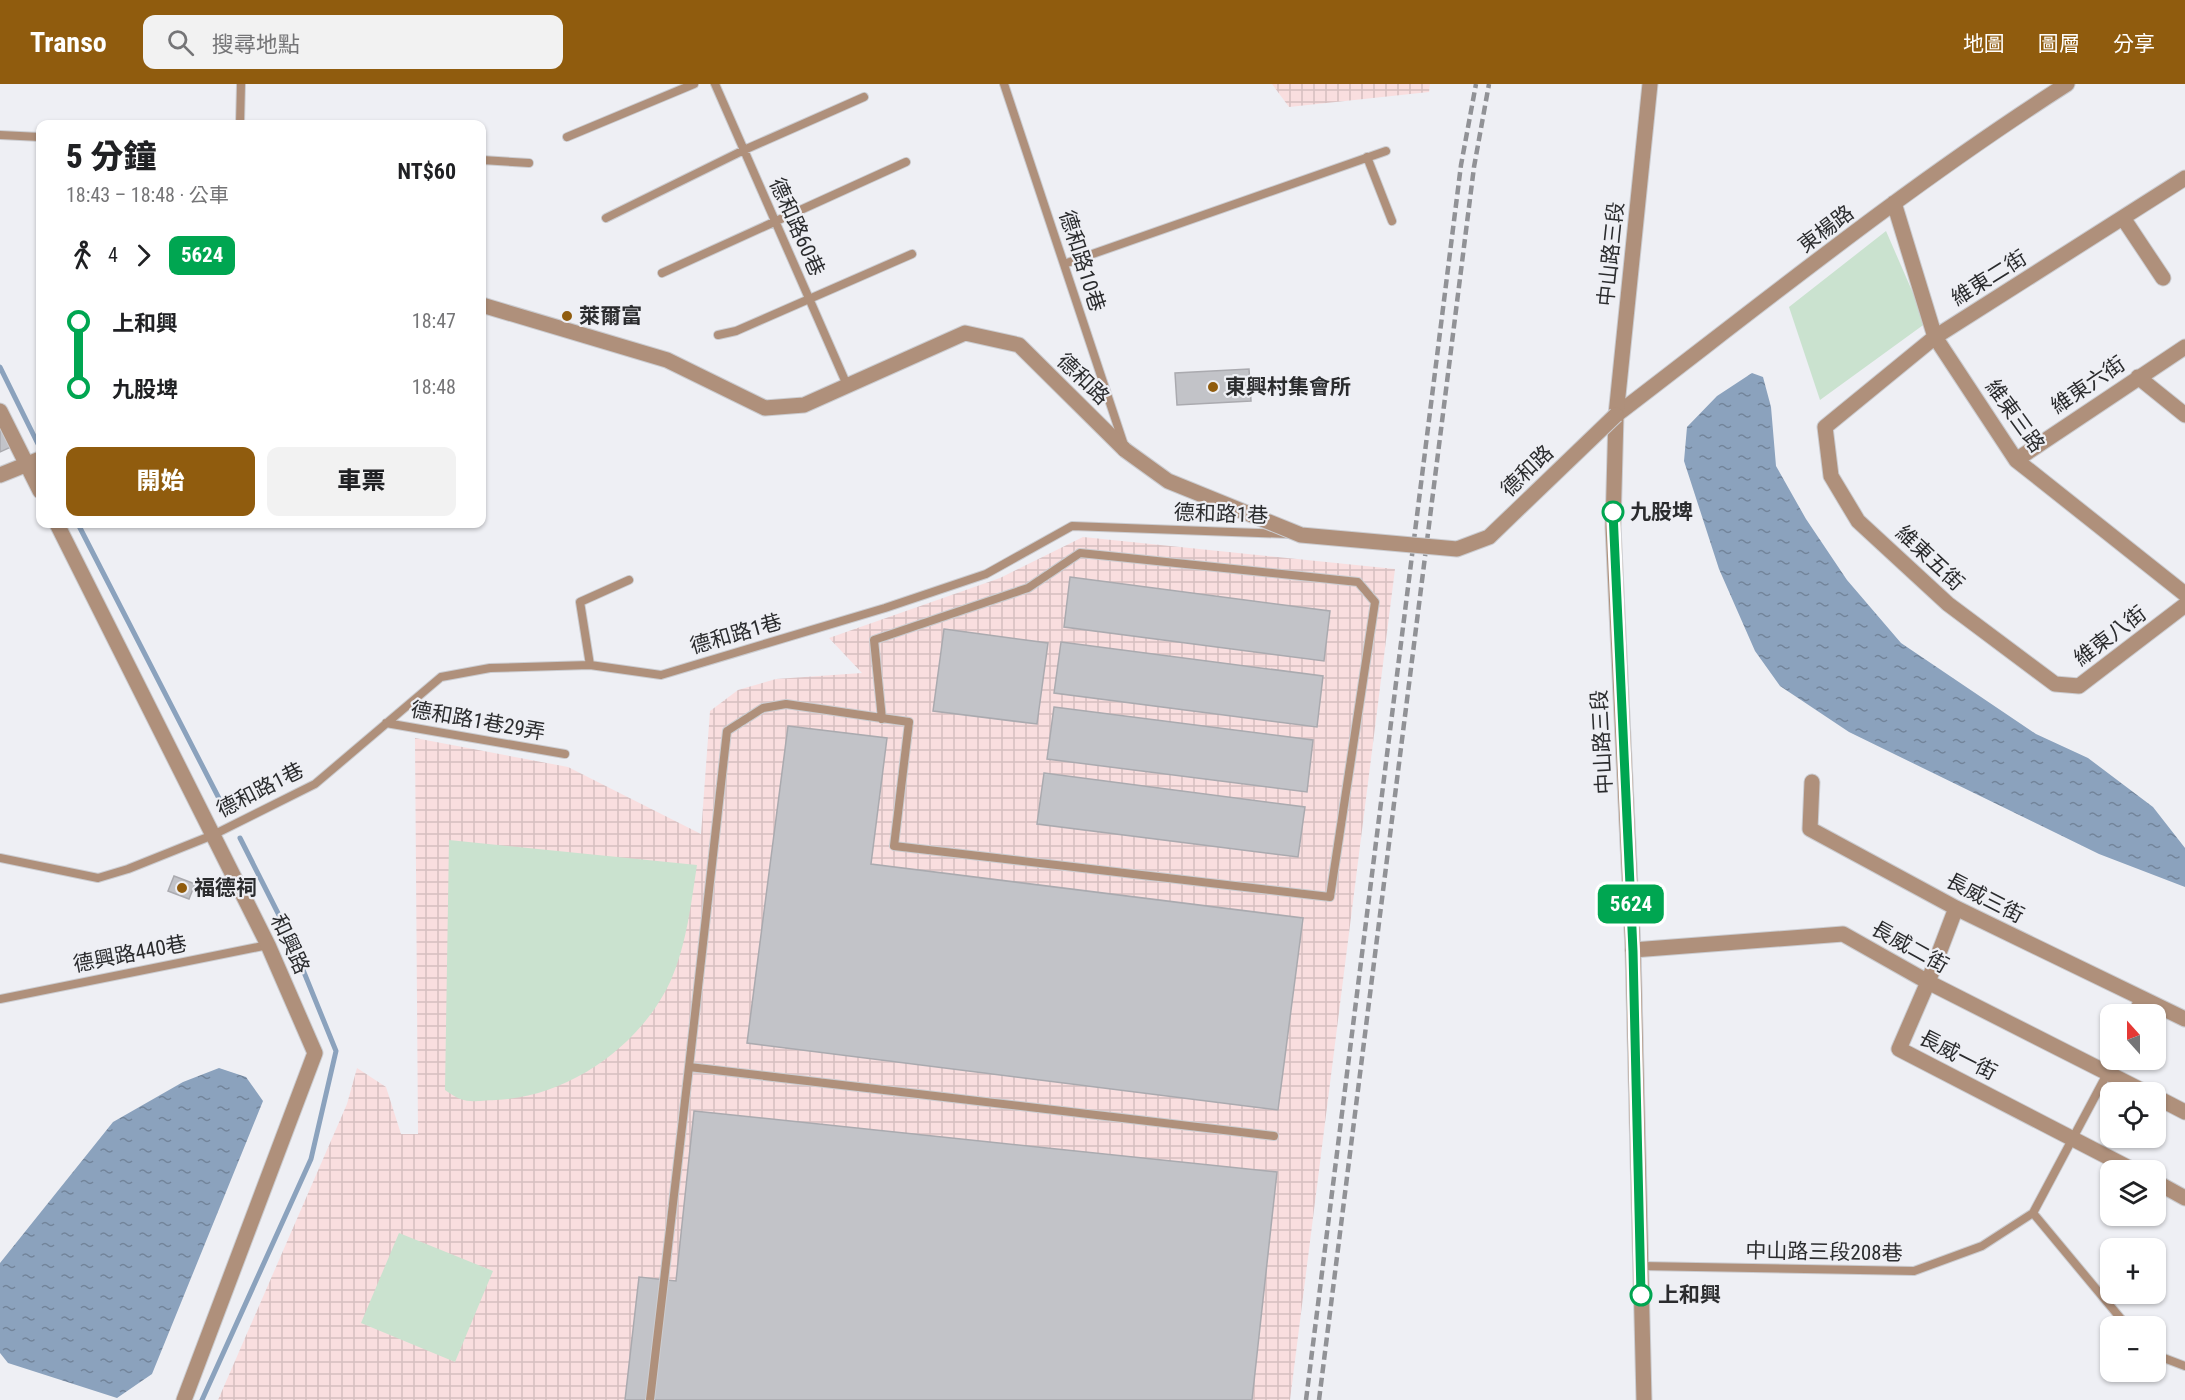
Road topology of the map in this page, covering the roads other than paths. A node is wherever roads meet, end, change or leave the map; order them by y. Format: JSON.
{"nodes":[{"id":1,"x":241,"y":84,"type":"edge"},
{"id":2,"x":694,"y":84,"type":"edge"},
{"id":3,"x":715,"y":84,"type":"edge"},
{"id":4,"x":1004,"y":84,"type":"edge"},
{"id":5,"x":1650,"y":84,"type":"edge"},
{"id":6,"x":2067,"y":84,"type":"edge"},
{"id":7,"x":864,"y":97,"type":"dead end"},
{"id":8,"x":240,"y":120,"type":"edge"},
{"id":9,"x":0,"y":135,"type":"edge"},
{"id":10,"x":36,"y":137,"type":"edge"},
{"id":11,"x":567,"y":137,"type":"dead end"},
{"id":12,"x":744,"y":150,"type":"junction"},
{"id":13,"x":1386,"y":151,"type":"dead end"},
{"id":14,"x":1367,"y":157,"type":"junction"},
{"id":15,"x":486,"y":160,"type":"edge"},
{"id":16,"x":530,"y":162,"type":"dead end"},
{"id":17,"x":906,"y":162,"type":"dead end"},
{"id":18,"x":2183,"y":184,"type":"edge"},
{"id":19,"x":1894,"y":203,"type":"junction"},
{"id":20,"x":606,"y":218,"type":"dead end"},
{"id":21,"x":2123,"y":218,"type":"junction"},
{"id":22,"x":1392,"y":221,"type":"dead end"},
{"id":23,"x":776,"y":223,"type":"junction"},
{"id":24,"x":912,"y":254,"type":"dead end"},
{"id":25,"x":1064,"y":264,"type":"junction"},
{"id":26,"x":662,"y":273,"type":"dead end"},
{"id":27,"x":2163,"y":278,"type":"dead end"},
{"id":28,"x":808,"y":297,"type":"junction"},
{"id":29,"x":486,"y":306,"type":"edge"},
{"id":30,"x":718,"y":335,"type":"dead end"},
{"id":31,"x":1935,"y":337,"type":"junction"},
{"id":32,"x":2185,"y":347,"type":"edge"},
{"id":33,"x":2138,"y":376,"type":"junction"},
{"id":34,"x":847,"y":385,"type":"junction"},
{"id":35,"x":0,"y":411,"type":"edge"},
{"id":36,"x":2185,"y":415,"type":"edge"},
{"id":37,"x":1616,"y":416,"type":"junction"},
{"id":38,"x":1825,"y":427,"type":"joint"},
{"id":39,"x":1125,"y":450,"type":"junction"},
{"id":40,"x":2016,"y":460,"type":"junction"},
{"id":41,"x":34,"y":462,"type":"edge"},
{"id":42,"x":0,"y":475,"type":"edge"},
{"id":43,"x":59,"y":528,"type":"edge"},
{"id":44,"x":1301,"y":535,"type":"junction"},
{"id":45,"x":629,"y":580,"type":"dead end"},
{"id":46,"x":2185,"y":594,"type":"edge"},
{"id":47,"x":2185,"y":605,"type":"edge"},
{"id":48,"x":590,"y":665,"type":"junction"},
{"id":49,"x":2055,"y":684,"type":"joint"},
{"id":50,"x":882,"y":718,"type":"junction"},
{"id":51,"x":386,"y":723,"type":"junction"},
{"id":52,"x":565,"y":754,"type":"dead end"},
{"id":53,"x":1812,"y":783,"type":"dead end"},
{"id":54,"x":213,"y":835,"type":"junction"},
{"id":55,"x":0,"y":858,"type":"edge"},
{"id":56,"x":1956,"y":908,"type":"junction"},
{"id":57,"x":268,"y":945,"type":"junction"},
{"id":58,"x":1633,"y":951,"type":"junction"},
{"id":59,"x":1928,"y":982,"type":"junction"},
{"id":60,"x":2139,"y":997,"type":"junction"},
{"id":61,"x":0,"y":999,"type":"edge"},
{"id":62,"x":2136,"y":1004,"type":"edge"},
{"id":63,"x":2185,"y":1019,"type":"edge"},
{"id":64,"x":689,"y":1067,"type":"junction"},
{"id":65,"x":2111,"y":1070,"type":"edge"},
{"id":66,"x":2109,"y":1074,"type":"junction"},
{"id":67,"x":2125,"y":1082,"type":"edge"},
{"id":68,"x":2166,"y":1102,"type":"edge"},
{"id":69,"x":2185,"y":1112,"type":"edge"},
{"id":70,"x":1274,"y":1136,"type":"dead end"},
{"id":71,"x":2075,"y":1138,"type":"junction"},
{"id":72,"x":2115,"y":1160,"type":"edge"},
{"id":73,"x":2166,"y":1188,"type":"edge"},
{"id":74,"x":2185,"y":1198,"type":"edge"},
{"id":75,"x":2033,"y":1213,"type":"junction"},
{"id":76,"x":1641,"y":1266,"type":"junction"},
{"id":77,"x":2119,"y":1316,"type":"edge"},
{"id":78,"x":2166,"y":1359,"type":"edge"},
{"id":79,"x":2185,"y":1366,"type":"edge"},
{"id":80,"x":184,"y":1400,"type":"edge"},
{"id":81,"x":650,"y":1400,"type":"edge"},
{"id":82,"x":1644,"y":1400,"type":"edge"}],
"edges":[{"from":1,"to":8,"type":"lane"},
{"from":2,"to":11,"type":"lane"},
{"from":3,"to":12,"type":"lane","name":"德和路60巷"},
{"from":4,"to":25,"type":"lane","name":"德和路10巷"},
{"from":5,"to":37,"type":"street","name":"中山路三段"},
{"from":6,"to":19,"type":"street","name":"東楊路"},
{"from":7,"to":12,"type":"lane"},
{"from":9,"to":10,"type":"lane"},
{"from":12,"to":20,"type":"lane"},
{"from":12,"to":23,"type":"lane","name":"德和路60巷"},
{"from":13,"to":14,"type":"lane"},
{"from":14,"to":22,"type":"lane"},
{"from":14,"to":25,"type":"lane"},
{"from":15,"to":16,"type":"lane"},
{"from":17,"to":23,"type":"lane"},
{"from":18,"to":21,"type":"street","name":"維東二街"},
{"from":19,"to":31,"type":"street","name":"維東三路"},
{"from":19,"to":37,"type":"street","name":"東楊路"},
{"from":21,"to":27,"type":"street"},
{"from":21,"to":31,"type":"street","name":"維東二街"},
{"from":23,"to":26,"type":"lane"},
{"from":23,"to":28,"type":"lane","name":"德和路60巷"},
{"from":24,"to":28,"type":"lane"},
{"from":25,"to":39,"type":"lane","name":"德和路10巷"},
{"from":28,"to":30,"type":"lane"},
{"from":28,"to":34,"type":"lane","name":"德和路60巷"},
{"from":29,"to":34,"type":"street","name":"德和路"},
{"from":31,"to":38,"type":"street","name":"維東二街"},
{"from":31,"to":40,"type":"street","name":"維東三路"},
{"from":32,"to":33,"type":"street","name":"維東六街"},
{"from":33,"to":36,"type":"street"},
{"from":33,"to":40,"type":"street","name":"維東六街"},
{"from":34,"to":39,"type":"street","name":"德和路"},
{"from":35,"to":41,"type":"street"},
{"from":37,"to":44,"type":"street","name":"德和路","bridge":true},
{"from":37,"to":58,"type":"street","name":"中山路三段"},
{"from":38,"to":49,"type":"street","name":"維東五街"},
{"from":39,"to":44,"type":"street","name":"德和路","bridge":true},
{"from":40,"to":46,"type":"street","name":"維東三路"},
{"from":41,"to":42,"type":"street"},
{"from":43,"to":54,"type":"street","name":"和興路"},
{"from":44,"to":48,"type":"lane","name":"德和路1巷"},
{"from":45,"to":48,"type":"lane"},
{"from":47,"to":49,"type":"street","name":"維東八街"},
{"from":48,"to":51,"type":"lane","name":"德和路1巷"},
{"from":50,"to":50,"type":"lane"},
{"from":50,"to":64,"type":"lane"},
{"from":51,"to":52,"type":"lane","name":"德和路1巷29弄"},
{"from":51,"to":54,"type":"lane","name":"德和路1巷"},
{"from":53,"to":56,"type":"street","name":"長威三街"},
{"from":54,"to":55,"type":"lane","name":"德和路1巷"},
{"from":54,"to":57,"type":"street","name":"和興路"},
{"from":56,"to":59,"type":"street","name":"長威一街"},
{"from":56,"to":60,"type":"street","name":"長威三街"},
{"from":57,"to":61,"type":"lane","name":"德興路440巷"},
{"from":57,"to":80,"type":"street","name":"和興路"},
{"from":58,"to":59,"type":"street","name":"長威二街"},
{"from":58,"to":76,"type":"street","name":"中山路三段"},
{"from":59,"to":66,"type":"street","name":"長威二街"},
{"from":59,"to":71,"type":"street","name":"長威一街"},
{"from":60,"to":62,"type":"lane"},
{"from":60,"to":63,"type":"street","name":"長威三街"},
{"from":64,"to":70,"type":"lane"},
{"from":64,"to":81,"type":"lane"},
{"from":65,"to":66,"type":"lane","name":"中山路三段208巷"},
{"from":66,"to":67,"type":"street","name":"長威二街"},
{"from":66,"to":71,"type":"lane","name":"中山路三段208巷"},
{"from":68,"to":69,"type":"street"},
{"from":71,"to":72,"type":"street","name":"長威一街"},
{"from":71,"to":75,"type":"lane","name":"中山路三段208巷"},
{"from":73,"to":74,"type":"street"},
{"from":75,"to":76,"type":"lane","name":"中山路三段208巷"},
{"from":75,"to":77,"type":"lane"},
{"from":76,"to":82,"type":"street","name":"中山路三段"},
{"from":78,"to":79,"type":"lane"}]}
